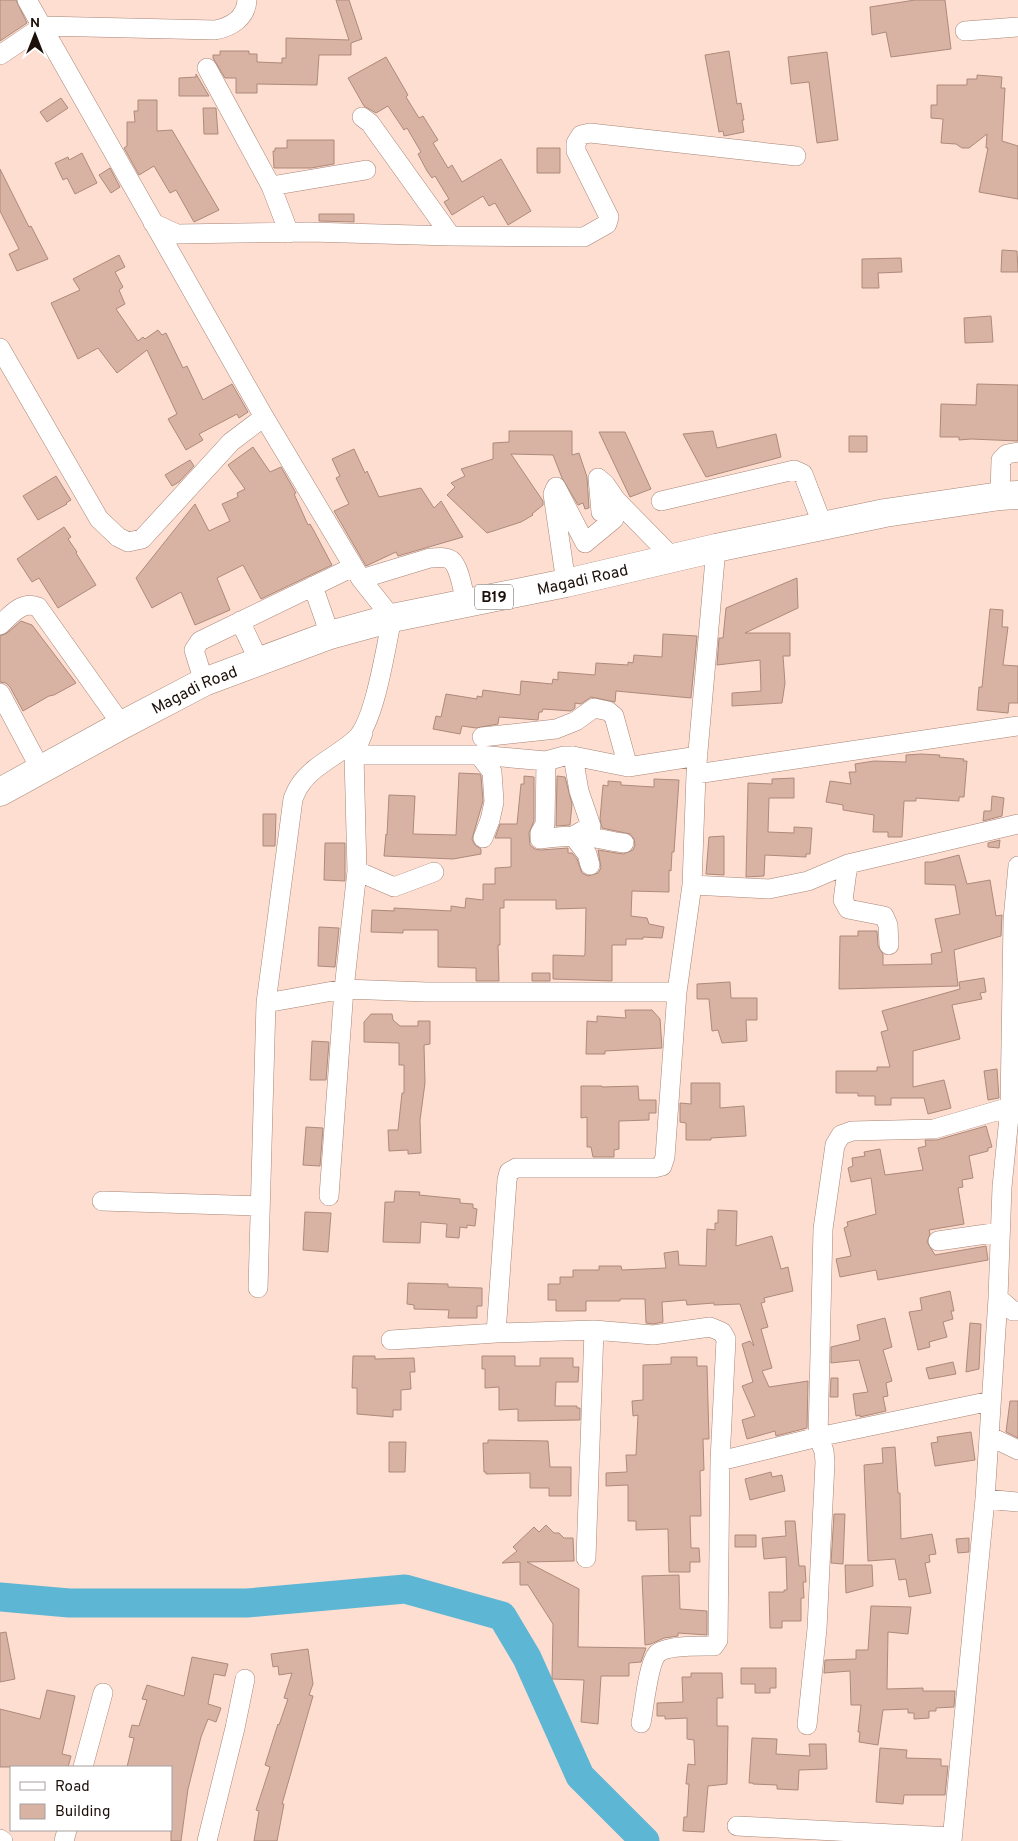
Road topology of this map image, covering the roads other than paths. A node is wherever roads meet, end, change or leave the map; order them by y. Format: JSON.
{"nodes":[{"id":1,"x":27,"y":0,"type":"edge"},
{"id":2,"x":247,"y":0,"type":"edge"},
{"id":3,"x":43,"y":26,"type":"junction"},
{"id":4,"x":1018,"y":27,"type":"edge"},
{"id":5,"x":965,"y":31,"type":"dead end"},
{"id":6,"x":0,"y":55,"type":"edge"},
{"id":7,"x":207,"y":68,"type":"dead end"},
{"id":8,"x":362,"y":117,"type":"dead end"},
{"id":9,"x":796,"y":156,"type":"dead end"},
{"id":10,"x":366,"y":170,"type":"dead end"},
{"id":11,"x":271,"y":186,"type":"junction"},
{"id":12,"x":153,"y":223,"type":"junction"},
{"id":13,"x":289,"y":233,"type":"junction"},
{"id":14,"x":451,"y":236,"type":"junction"},
{"id":15,"x":0,"y":348,"type":"edge"},
{"id":16,"x":264,"y":417,"type":"junction"},
{"id":17,"x":1018,"y":452,"type":"edge"},
{"id":18,"x":1009,"y":495,"type":"edge"},
{"id":19,"x":661,"y":500,"type":"dead end"},
{"id":20,"x":823,"y":526,"type":"junction"},
{"id":21,"x":716,"y":548,"type":"junction"},
{"id":22,"x":673,"y":558,"type":"junction"},
{"id":23,"x":357,"y":573,"type":"junction"},
{"id":24,"x":566,"y":582,"type":"junction"},
{"id":25,"x":313,"y":586,"type":"junction"},
{"id":26,"x":466,"y":603,"type":"junction"},
{"id":27,"x":392,"y":618,"type":"junction"},
{"id":28,"x":240,"y":621,"type":"junction"},
{"id":29,"x":0,"y":625,"type":"edge"},
{"id":30,"x":330,"y":635,"type":"junction"},
{"id":31,"x":259,"y":661,"type":"junction"},
{"id":32,"x":204,"y":682,"type":"junction"},
{"id":33,"x":0,"y":693,"type":"edge"},
{"id":34,"x":122,"y":725,"type":"junction"},
{"id":35,"x":1018,"y":726,"type":"edge"},
{"id":36,"x":365,"y":728,"type":"junction"},
{"id":37,"x":556,"y":729,"type":"junction"},
{"id":38,"x":482,"y":736,"type":"dead end"},
{"id":39,"x":354,"y":755,"type":"junction"},
{"id":40,"x":479,"y":755,"type":"junction"},
{"id":41,"x":698,"y":756,"type":"junction"},
{"id":42,"x":561,"y":758,"type":"junction"},
{"id":43,"x":628,"y":767,"type":"junction"},
{"id":44,"x":41,"y":770,"type":"junction"},
{"id":45,"x":696,"y":774,"type":"junction"},
{"id":46,"x":0,"y":792,"type":"edge"},
{"id":47,"x":1018,"y":824,"type":"edge"},
{"id":48,"x":573,"y":836,"type":"junction"},
{"id":49,"x":483,"y":838,"type":"dead end"},
{"id":50,"x":624,"y":843,"type":"dead end"},
{"id":51,"x":848,"y":864,"type":"junction"},
{"id":52,"x":590,"y":865,"type":"dead end"},
{"id":53,"x":1018,"y":866,"type":"edge"},
{"id":54,"x":357,"y":871,"type":"junction"},
{"id":55,"x":434,"y":872,"type":"dead end"},
{"id":56,"x":692,"y":885,"type":"junction"},
{"id":57,"x":1016,"y":920,"type":"edge"},
{"id":58,"x":889,"y":945,"type":"dead end"},
{"id":59,"x":344,"y":990,"type":"junction"},
{"id":60,"x":677,"y":992,"type":"junction"},
{"id":61,"x":266,"y":1003,"type":"junction"},
{"id":62,"x":1014,"y":1108,"type":"edge"},
{"id":63,"x":1010,"y":1188,"type":"edge"},
{"id":64,"x":330,"y":1196,"type":"dead end"},
{"id":65,"x":102,"y":1201,"type":"dead end"},
{"id":66,"x":260,"y":1206,"type":"junction"},
{"id":67,"x":1000,"y":1232,"type":"junction"},
{"id":68,"x":938,"y":1241,"type":"dead end"},
{"id":69,"x":258,"y":1288,"type":"dead end"},
{"id":70,"x":998,"y":1298,"type":"junction"},
{"id":71,"x":1018,"y":1311,"type":"edge"},
{"id":72,"x":594,"y":1330,"type":"junction"},
{"id":73,"x":496,"y":1333,"type":"junction"},
{"id":74,"x":391,"y":1340,"type":"dead end"},
{"id":75,"x":991,"y":1401,"type":"junction"},
{"id":76,"x":989,"y":1436,"type":"junction"},
{"id":77,"x":818,"y":1437,"type":"junction"},
{"id":78,"x":1018,"y":1450,"type":"edge"},
{"id":79,"x":720,"y":1461,"type":"junction"},
{"id":80,"x":985,"y":1499,"type":"junction"},
{"id":81,"x":1018,"y":1502,"type":"edge"},
{"id":82,"x":586,"y":1558,"type":"dead end"},
{"id":83,"x":245,"y":1680,"type":"dead end"},
{"id":84,"x":102,"y":1693,"type":"dead end"},
{"id":85,"x":641,"y":1723,"type":"dead end"},
{"id":86,"x":807,"y":1725,"type":"dead end"},
{"id":87,"x":83,"y":1766,"type":"edge"},
{"id":88,"x":737,"y":1826,"type":"dead end"},
{"id":89,"x":952,"y":1839,"type":"edge"},
{"id":90,"x":207,"y":1841,"type":"edge"}],
"edges":[{"from":1,"to":3,"type":"street"},
{"from":2,"to":3,"type":"street"},
{"from":3,"to":6,"type":"street"},
{"from":3,"to":12,"type":"street"},
{"from":4,"to":5,"type":"street"},
{"from":7,"to":11,"type":"street"},
{"from":8,"to":14,"type":"street"},
{"from":9,"to":14,"type":"street"},
{"from":10,"to":11,"type":"street"},
{"from":11,"to":13,"type":"street"},
{"from":12,"to":13,"type":"street"},
{"from":12,"to":16,"type":"street"},
{"from":13,"to":14,"type":"street"},
{"from":15,"to":16,"type":"street"},
{"from":16,"to":23,"type":"street"},
{"from":17,"to":18,"type":"street"},
{"from":18,"to":20,"type":"highway","name":"Magadi Road","number":"B19"},
{"from":19,"to":20,"type":"street"},
{"from":20,"to":21,"type":"highway","name":"Magadi Road","number":"B19"},
{"from":21,"to":22,"type":"highway","name":"Magadi Road","number":"B19"},
{"from":21,"to":41,"type":"street"},
{"from":22,"to":24,"type":"highway","name":"Magadi Road","number":"B19"},
{"from":22,"to":24,"type":"street"},
{"from":23,"to":25,"type":"street"},
{"from":23,"to":26,"type":"street"},
{"from":23,"to":27,"type":"street"},
{"from":24,"to":26,"type":"highway","name":"Magadi Road","number":"B19"},
{"from":25,"to":28,"type":"street"},
{"from":25,"to":30,"type":"street"},
{"from":26,"to":27,"type":"highway","name":"Magadi Road","number":"B19"},
{"from":27,"to":30,"type":"highway","name":"Magadi Road","number":"B19"},
{"from":27,"to":36,"type":"street"},
{"from":28,"to":31,"type":"street"},
{"from":28,"to":32,"type":"street"},
{"from":29,"to":34,"type":"street"},
{"from":30,"to":31,"type":"highway","name":"Magadi Road","number":"B19"},
{"from":31,"to":32,"type":"highway","name":"Magadi Road","number":"B19"},
{"from":32,"to":34,"type":"highway","name":"Magadi Road","number":"B19"},
{"from":33,"to":44,"type":"street"},
{"from":34,"to":44,"type":"highway","name":"Magadi Road","number":"B19"},
{"from":35,"to":45,"type":"street"},
{"from":36,"to":39,"type":"street"},
{"from":36,"to":61,"type":"street"},
{"from":37,"to":38,"type":"street"},
{"from":37,"to":42,"type":"street"},
{"from":37,"to":43,"type":"street"},
{"from":39,"to":40,"type":"street"},
{"from":39,"to":54,"type":"street"},
{"from":40,"to":42,"type":"street"},
{"from":40,"to":49,"type":"street"},
{"from":41,"to":43,"type":"street"},
{"from":41,"to":45,"type":"street"},
{"from":42,"to":43,"type":"street"},
{"from":42,"to":48,"type":"street"},
{"from":42,"to":48,"type":"street"},
{"from":44,"to":46,"type":"highway","name":"Magadi Road","number":"B19"},
{"from":45,"to":56,"type":"street"},
{"from":47,"to":51,"type":"street"},
{"from":48,"to":50,"type":"street"},
{"from":48,"to":52,"type":"street"},
{"from":51,"to":56,"type":"street"},
{"from":51,"to":58,"type":"street"},
{"from":53,"to":57,"type":"street"},
{"from":54,"to":55,"type":"street"},
{"from":54,"to":59,"type":"street"},
{"from":56,"to":60,"type":"street"},
{"from":57,"to":62,"type":"street"},
{"from":59,"to":60,"type":"street"},
{"from":59,"to":61,"type":"street"},
{"from":59,"to":64,"type":"street"},
{"from":60,"to":73,"type":"street"},
{"from":61,"to":66,"type":"street"},
{"from":62,"to":63,"type":"street"},
{"from":62,"to":77,"type":"street"},
{"from":63,"to":67,"type":"street"},
{"from":65,"to":66,"type":"street"},
{"from":66,"to":69,"type":"street"},
{"from":67,"to":68,"type":"street"},
{"from":67,"to":70,"type":"street"},
{"from":70,"to":71,"type":"street"},
{"from":70,"to":75,"type":"street"},
{"from":72,"to":73,"type":"street"},
{"from":72,"to":79,"type":"street"},
{"from":72,"to":82,"type":"street"},
{"from":73,"to":74,"type":"street"},
{"from":75,"to":76,"type":"street"},
{"from":75,"to":77,"type":"street"},
{"from":76,"to":78,"type":"street"},
{"from":76,"to":80,"type":"street"},
{"from":77,"to":79,"type":"street"},
{"from":77,"to":86,"type":"street"},
{"from":79,"to":85,"type":"street"},
{"from":80,"to":81,"type":"street"},
{"from":80,"to":89,"type":"street"},
{"from":83,"to":90,"type":"street"},
{"from":84,"to":87,"type":"street"},
{"from":88,"to":89,"type":"street"}]}
